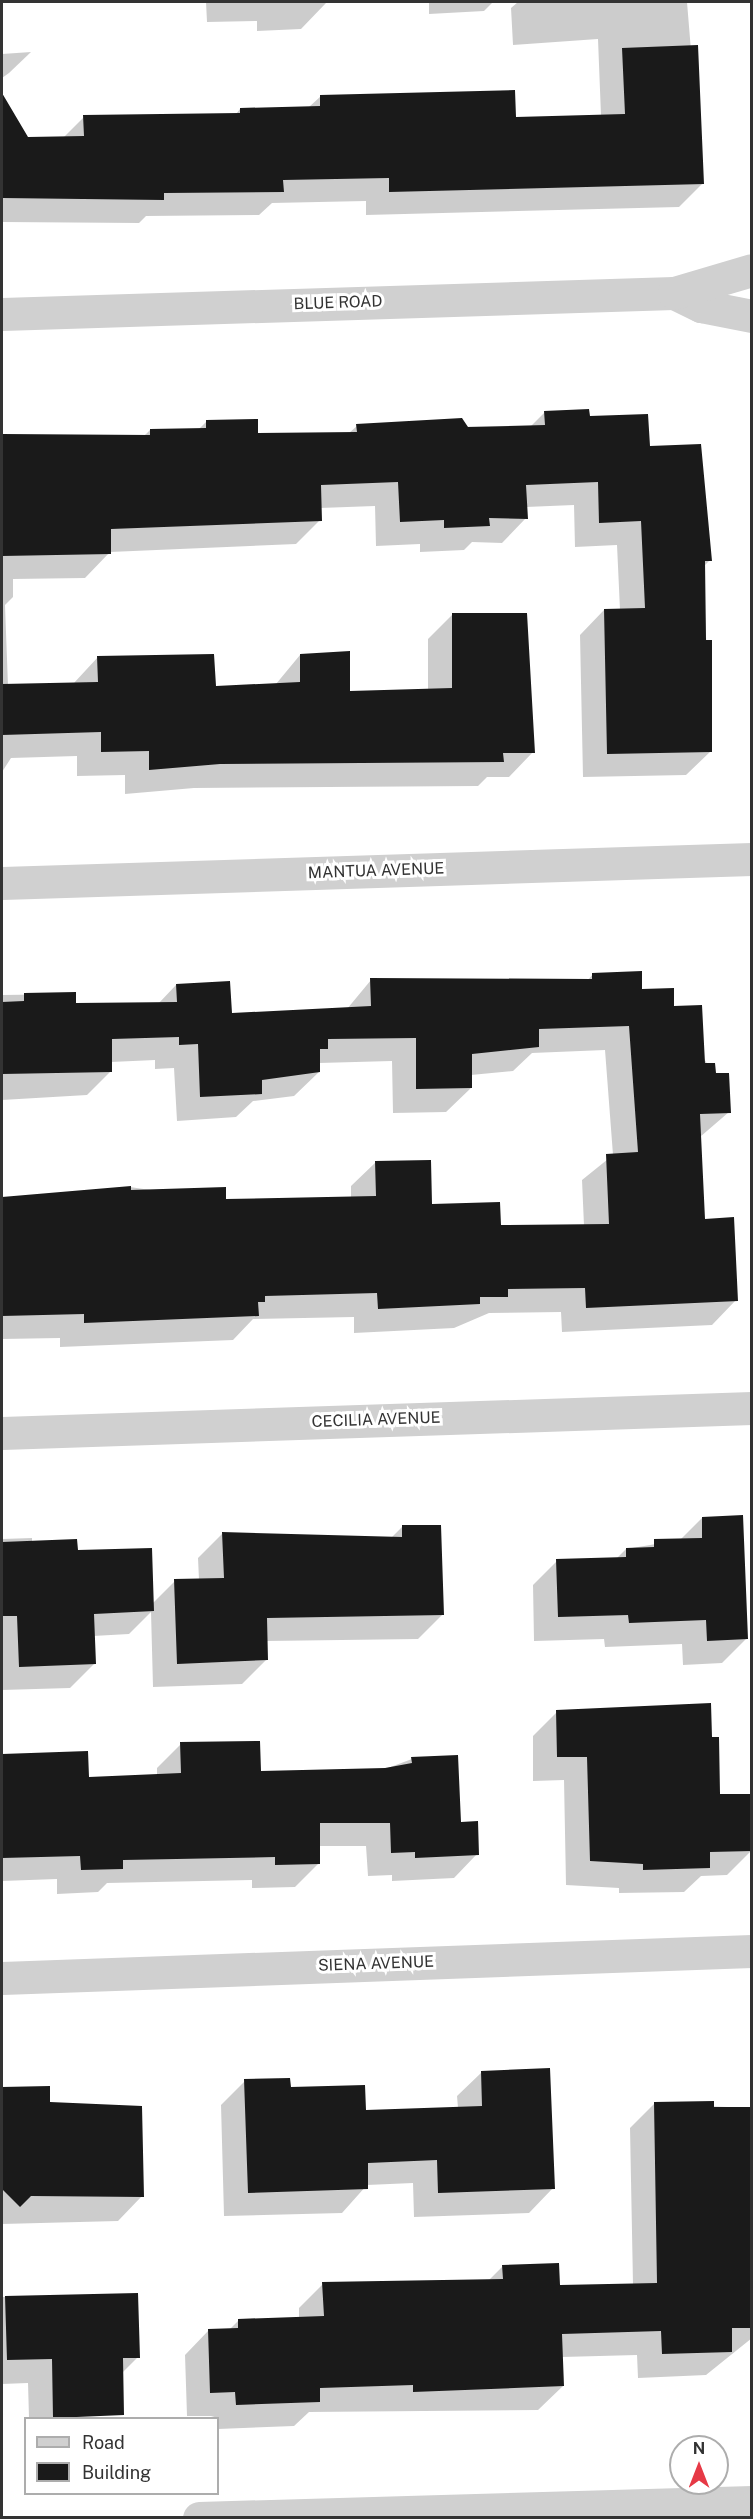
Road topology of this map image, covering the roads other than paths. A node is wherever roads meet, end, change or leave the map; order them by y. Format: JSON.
{"nodes":[{"id":1,"x":752,"y":270,"type":"edge"},
{"id":2,"x":674,"y":292,"type":"junction"},
{"id":3,"x":2,"y":314,"type":"edge"},
{"id":4,"x":752,"y":316,"type":"edge"},
{"id":5,"x":752,"y":859,"type":"edge"},
{"id":6,"x":2,"y":883,"type":"edge"},
{"id":7,"x":752,"y":1407,"type":"edge"},
{"id":8,"x":2,"y":1433,"type":"edge"},
{"id":9,"x":752,"y":1950,"type":"edge"},
{"id":10,"x":2,"y":1978,"type":"edge"},
{"id":11,"x":752,"y":2502,"type":"edge"},
{"id":12,"x":199,"y":2517,"type":"edge"}],
"edges":[{"from":1,"to":2,"type":"street","name":"BLUE ROAD"},
{"from":2,"to":3,"type":"street","name":"BLUE ROAD"},
{"from":2,"to":4,"type":"street","name":"BLUE ROAD"},
{"from":5,"to":6,"type":"street","name":"MANTUA AVENUE"},
{"from":7,"to":8,"type":"street","name":"CECILIA AVENUE"},
{"from":9,"to":10,"type":"street","name":"SIENA AVENUE"},
{"from":11,"to":12,"type":"street"}]}
